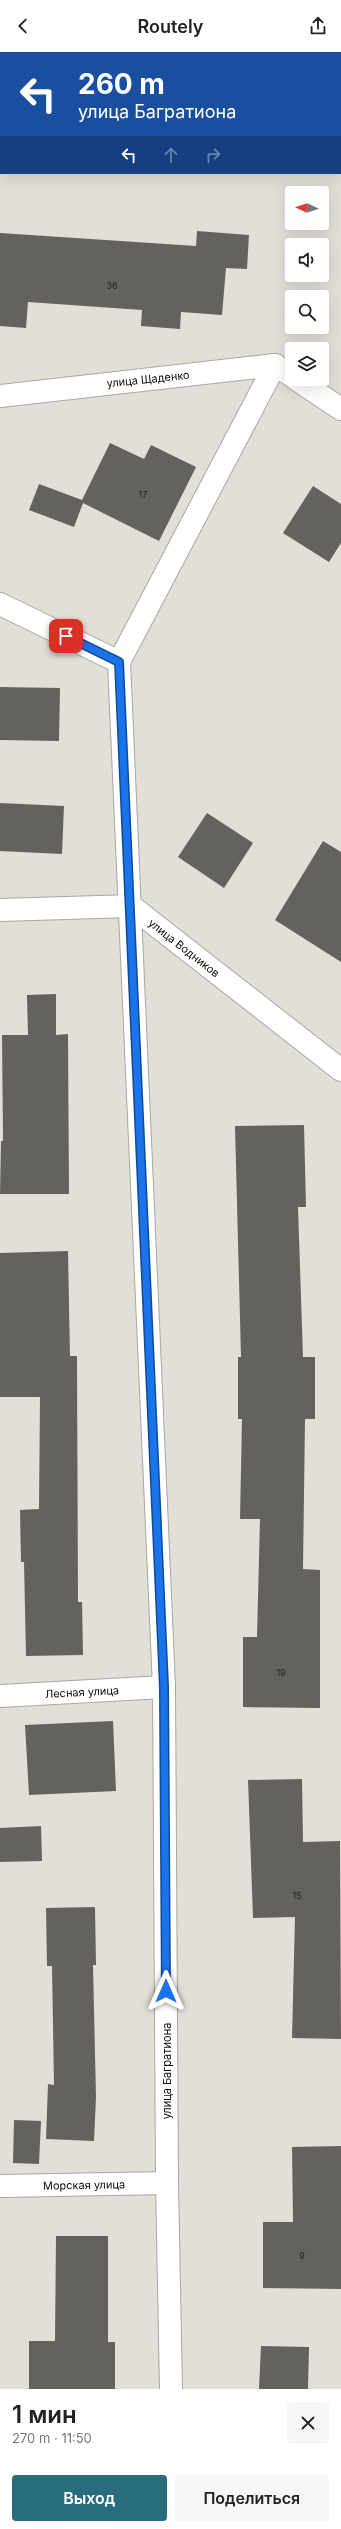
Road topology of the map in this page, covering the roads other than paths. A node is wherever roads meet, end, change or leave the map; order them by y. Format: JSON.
{"nodes":[{"id":1,"x":284,"y":370,"type":"edge"},
{"id":2,"x":306,"y":386,"type":"edge"},
{"id":3,"x":0,"y":396,"type":"edge"},
{"id":4,"x":341,"y":409,"type":"edge"},
{"id":5,"x":0,"y":604,"type":"edge"},
{"id":6,"x":119,"y":662,"type":"junction"},
{"id":7,"x":131,"y":906,"type":"junction"},
{"id":8,"x":0,"y":910,"type":"edge"},
{"id":9,"x":341,"y":1070,"type":"edge"},
{"id":10,"x":164,"y":1687,"type":"junction"},
{"id":11,"x":0,"y":1696,"type":"edge"},
{"id":12,"x":167,"y":2183,"type":"junction"},
{"id":13,"x":0,"y":2186,"type":"edge"},
{"id":14,"x":171,"y":2389,"type":"edge"}],
"edges":[{"from":1,"to":3,"type":"street","name":"улица Щаденко"},
{"from":1,"to":6,"type":"street"},
{"from":2,"to":4,"type":"street"},
{"from":5,"to":6,"type":"street"},
{"from":6,"to":7,"type":"street","name":"улица Багратиона"},
{"from":7,"to":8,"type":"street"},
{"from":7,"to":9,"type":"street","name":"улица Водников"},
{"from":7,"to":10,"type":"street","name":"улица Багратиона"},
{"from":10,"to":11,"type":"street","name":"Лесная улица"},
{"from":10,"to":12,"type":"street","name":"улица Багратиона"},
{"from":12,"to":13,"type":"street","name":"Морская улица"},
{"from":12,"to":14,"type":"street","name":"улица Багратиона"}]}
